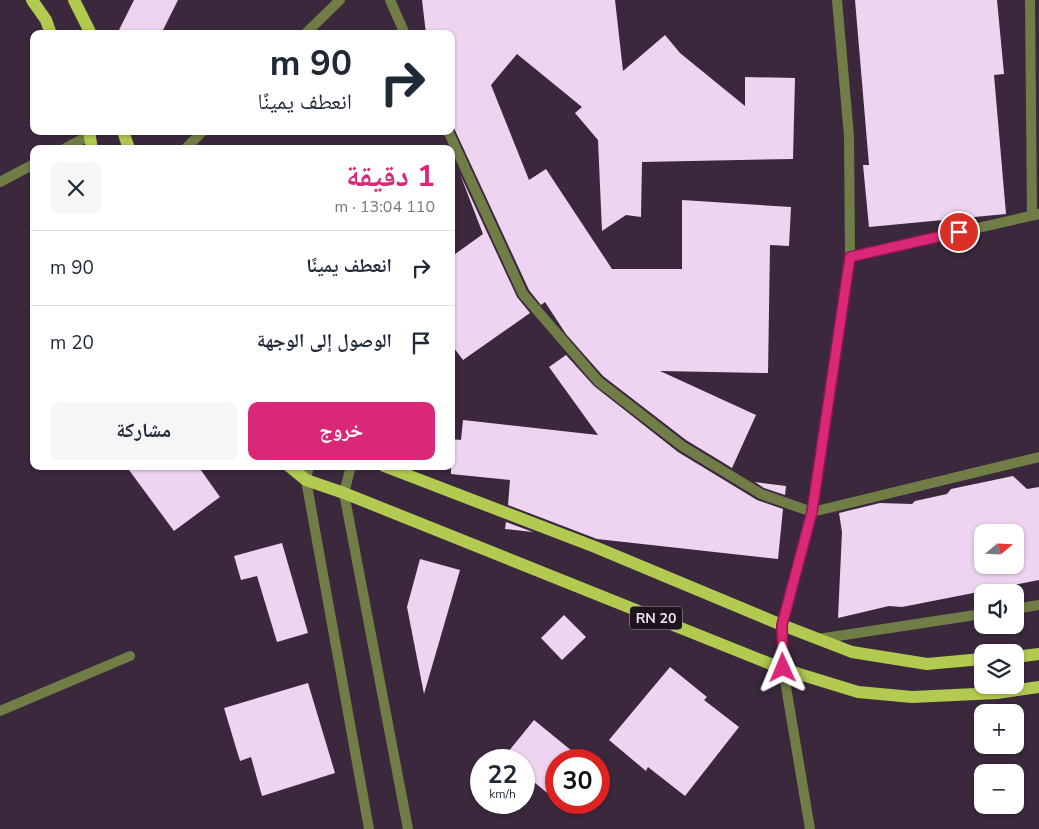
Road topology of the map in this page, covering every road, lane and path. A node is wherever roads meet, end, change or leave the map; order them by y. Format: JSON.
{"nodes":[{"id":1,"x":32,"y":0,"type":"edge"},
{"id":2,"x":74,"y":0,"type":"edge"},
{"id":3,"x":340,"y":0,"type":"edge"},
{"id":4,"x":390,"y":0,"type":"edge"},
{"id":5,"x":837,"y":0,"type":"edge"},
{"id":6,"x":1030,"y":0,"type":"edge"},
{"id":7,"x":50,"y":30,"type":"edge"},
{"id":8,"x":90,"y":30,"type":"edge"},
{"id":9,"x":309,"y":30,"type":"edge"},
{"id":10,"x":403,"y":30,"type":"edge"},
{"id":11,"x":87,"y":135,"type":"edge"},
{"id":12,"x":199,"y":135,"type":"edge"},
{"id":13,"x":70,"y":145,"type":"edge"},
{"id":14,"x":189,"y":145,"type":"edge"},
{"id":15,"x":455,"y":146,"type":"edge"},
{"id":16,"x":30,"y":166,"type":"edge"},
{"id":17,"x":0,"y":182,"type":"edge"},
{"id":18,"x":1035,"y":214,"type":"edge"},
{"id":19,"x":850,"y":257,"type":"junction"},
{"id":20,"x":1039,"y":457,"type":"edge"},
{"id":21,"x":294,"y":470,"type":"edge"},
{"id":22,"x":308,"y":470,"type":"edge"},
{"id":23,"x":350,"y":470,"type":"edge"},
{"id":24,"x":394,"y":470,"type":"edge"},
{"id":25,"x":306,"y":480,"type":"junction"},
{"id":26,"x":344,"y":493,"type":"junction"},
{"id":27,"x":812,"y":512,"type":"junction"},
{"id":28,"x":1039,"y":605,"type":"edge"},
{"id":29,"x":1024,"y":608,"type":"edge"},
{"id":30,"x":974,"y":615,"type":"edge"},
{"id":31,"x":782,"y":625,"type":"junction"},
{"id":32,"x":817,"y":639,"type":"junction"},
{"id":33,"x":1039,"y":654,"type":"edge"},
{"id":34,"x":130,"y":656,"type":"dead end"},
{"id":35,"x":1024,"y":656,"type":"edge"},
{"id":36,"x":974,"y":661,"type":"edge"},
{"id":37,"x":783,"y":668,"type":"junction"},
{"id":38,"x":1039,"y":687,"type":"edge"},
{"id":39,"x":0,"y":711,"type":"edge"},
{"id":40,"x":369,"y":829,"type":"edge"},
{"id":41,"x":408,"y":829,"type":"edge"},
{"id":42,"x":810,"y":829,"type":"edge"}],
"edges":[{"from":1,"to":7,"type":"main road"},
{"from":2,"to":8,"type":"main road"},
{"from":3,"to":9,"type":"street"},
{"from":4,"to":10,"type":"street"},
{"from":5,"to":19,"type":"street"},
{"from":6,"to":18,"type":"street"},
{"from":11,"to":13,"type":"street"},
{"from":12,"to":14,"type":"street"},
{"from":15,"to":27,"type":"street"},
{"from":16,"to":17,"type":"street"},
{"from":18,"to":19,"type":"street"},
{"from":19,"to":27,"type":"street"},
{"from":20,"to":27,"type":"street"},
{"from":21,"to":25,"type":"main road","number":"RN 20"},
{"from":22,"to":25,"type":"street"},
{"from":23,"to":26,"type":"street"},
{"from":24,"to":31,"type":"main road","number":"RN 20"},
{"from":25,"to":26,"type":"main road","number":"RN 20"},
{"from":25,"to":40,"type":"street"},
{"from":26,"to":37,"type":"main road","number":"RN 20"},
{"from":26,"to":41,"type":"street"},
{"from":27,"to":31,"type":"street"},
{"from":28,"to":29,"type":"street"},
{"from":30,"to":32,"type":"street"},
{"from":31,"to":32,"type":"main road","number":"RN 20"},
{"from":31,"to":37,"type":"street"},
{"from":32,"to":36,"type":"main road","number":"RN 20"},
{"from":33,"to":35,"type":"main road"},
{"from":34,"to":39,"type":"street"},
{"from":37,"to":38,"type":"main road","number":"RN 20"},
{"from":37,"to":42,"type":"street"}]}
